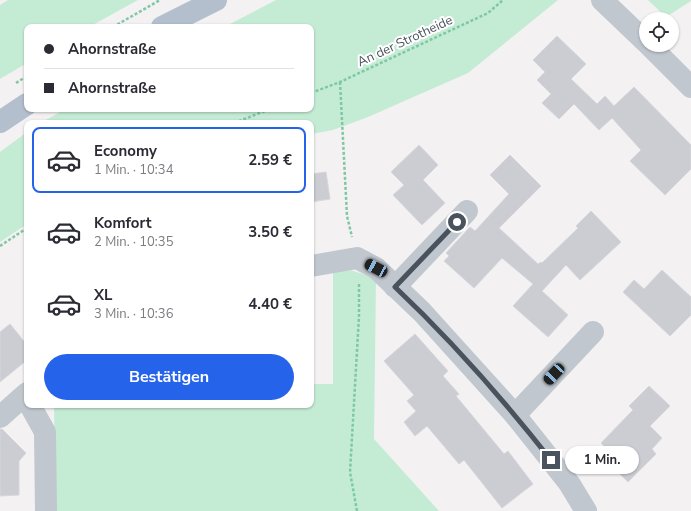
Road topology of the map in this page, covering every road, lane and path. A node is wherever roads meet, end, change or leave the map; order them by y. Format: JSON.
{"nodes":[{"id":1,"x":160,"y":0,"type":"edge"},
{"id":2,"x":216,"y":0,"type":"edge"},
{"id":3,"x":503,"y":0,"type":"edge"},
{"id":4,"x":602,"y":0,"type":"edge"},
{"id":5,"x":118,"y":24,"type":"edge"},
{"id":6,"x":168,"y":24,"type":"edge"},
{"id":7,"x":639,"y":35,"type":"edge"},
{"id":8,"x":656,"y":52,"type":"edge"},
{"id":9,"x":340,"y":82,"type":"junction"},
{"id":10,"x":691,"y":87,"type":"edge"},
{"id":11,"x":314,"y":92,"type":"edge"},
{"id":12,"x":24,"y":106,"type":"edge"},
{"id":13,"x":262,"y":112,"type":"edge"},
{"id":14,"x":242,"y":120,"type":"edge"},
{"id":15,"x":0,"y":122,"type":"edge"},
{"id":16,"x":467,"y":211,"type":"dead end"},
{"id":17,"x":24,"y":230,"type":"edge"},
{"id":18,"x":0,"y":246,"type":"edge"},
{"id":19,"x":357,"y":258,"type":"junction"},
{"id":20,"x":314,"y":265,"type":"edge"},
{"id":21,"x":395,"y":287,"type":"junction"},
{"id":22,"x":593,"y":332,"type":"dead end"},
{"id":23,"x":24,"y":400,"type":"edge"},
{"id":24,"x":32,"y":408,"type":"edge"},
{"id":25,"x":515,"y":415,"type":"junction"},
{"id":26,"x":0,"y":417,"type":"edge"},
{"id":27,"x":46,"y":511,"type":"edge"},
{"id":28,"x":357,"y":511,"type":"edge"},
{"id":29,"x":586,"y":511,"type":"edge"}],
"edges":[{"from":1,"to":5,"type":"path"},
{"from":2,"to":6,"type":"main road"},
{"from":3,"to":9,"type":"path","name":"An der Strotheide"},
{"from":4,"to":7,"type":"street"},
{"from":8,"to":10,"type":"street"},
{"from":9,"to":11,"type":"path","name":"An der Strotheide"},
{"from":9,"to":19,"type":"path"},
{"from":12,"to":15,"type":"main road"},
{"from":13,"to":14,"type":"path"},
{"from":16,"to":21,"type":"street"},
{"from":17,"to":18,"type":"path"},
{"from":19,"to":20,"type":"street"},
{"from":19,"to":21,"type":"street"},
{"from":19,"to":28,"type":"path"},
{"from":21,"to":25,"type":"street"},
{"from":22,"to":25,"type":"street"},
{"from":23,"to":26,"type":"street"},
{"from":24,"to":27,"type":"street"},
{"from":25,"to":29,"type":"street"}]}
